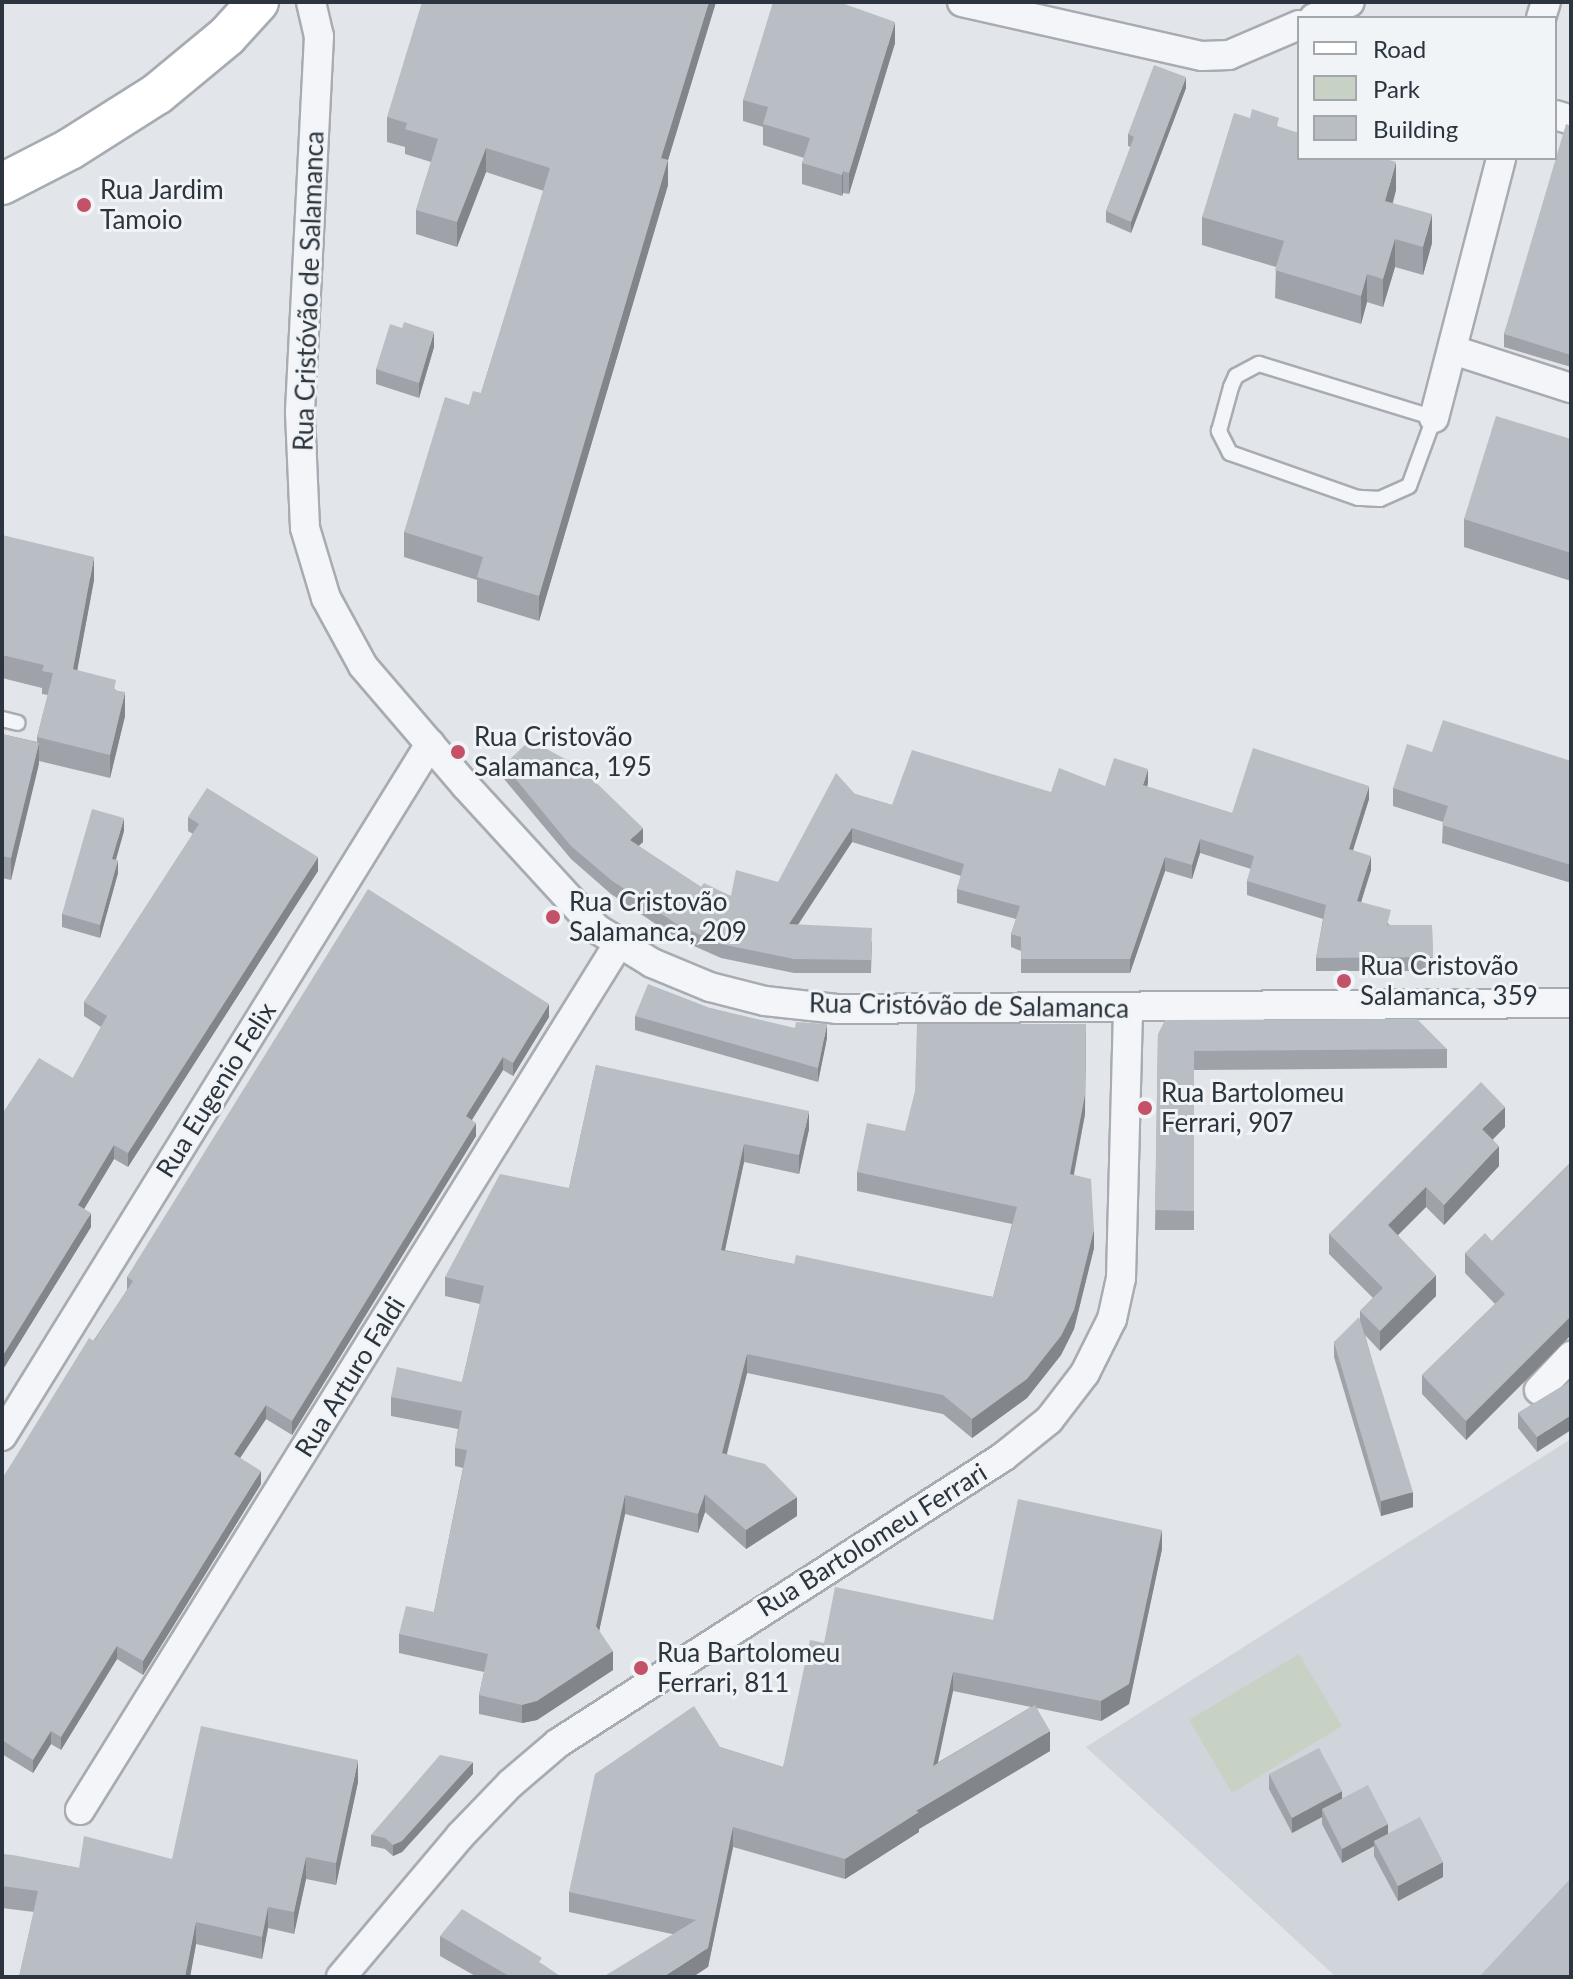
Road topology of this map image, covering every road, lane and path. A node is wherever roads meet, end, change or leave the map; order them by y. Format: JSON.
{"nodes":[{"id":1,"x":258,"y":2,"type":"edge"},
{"id":2,"x":311,"y":2,"type":"edge"},
{"id":3,"x":962,"y":2,"type":"edge"},
{"id":4,"x":1350,"y":2,"type":"edge"},
{"id":5,"x":1318,"y":16,"type":"edge"},
{"id":6,"x":1297,"y":26,"type":"edge"},
{"id":7,"x":1500,"y":160,"type":"edge"},
{"id":8,"x":2,"y":184,"type":"edge"},
{"id":9,"x":1453,"y":350,"type":"junction"},
{"id":10,"x":1571,"y":388,"type":"edge"},
{"id":11,"x":1434,"y":418,"type":"junction"},
{"id":12,"x":2,"y":719,"type":"edge"},
{"id":13,"x":18,"y":723,"type":"dead end"},
{"id":14,"x":430,"y":744,"type":"junction"},
{"id":15,"x":619,"y":943,"type":"junction"},
{"id":16,"x":1571,"y":1003,"type":"edge"},
{"id":17,"x":1128,"y":1008,"type":"junction"},
{"id":18,"x":1571,"y":1356,"type":"edge"},
{"id":19,"x":1539,"y":1390,"type":"dead end"},
{"id":20,"x":2,"y":1436,"type":"edge"},
{"id":21,"x":80,"y":1810,"type":"dead end"},
{"id":22,"x":341,"y":1977,"type":"edge"}],
"edges":[{"from":1,"to":8,"type":"street"},
{"from":2,"to":14,"type":"street","name":"Rua Cristóvão de Salamanca"},
{"from":3,"to":6,"type":"street"},
{"from":4,"to":5,"type":"street"},
{"from":7,"to":9,"type":"street"},
{"from":9,"to":10,"type":"street"},
{"from":9,"to":11,"type":"street"},
{"from":11,"to":11,"type":"lane"},
{"from":12,"to":13,"type":"lane"},
{"from":14,"to":15,"type":"street","name":"Rua Cristóvão de Salamanca"},
{"from":14,"to":20,"type":"street","name":"Rua Eugenio Felix"},
{"from":15,"to":17,"type":"street","name":"Rua Cristóvão de Salamanca"},
{"from":15,"to":21,"type":"street","name":"Rua Arturo Faldi"},
{"from":16,"to":17,"type":"street","name":"Rua Cristóvão de Salamanca"},
{"from":17,"to":22,"type":"street","name":"Rua Bartolomeu Ferrari"},
{"from":18,"to":19,"type":"street"}]}
